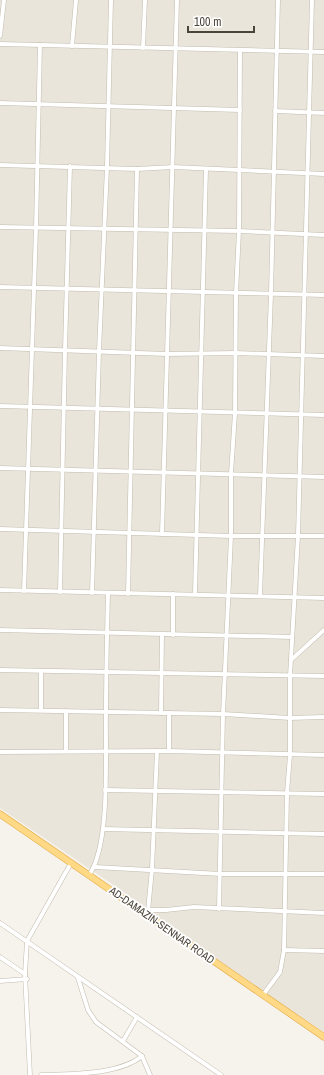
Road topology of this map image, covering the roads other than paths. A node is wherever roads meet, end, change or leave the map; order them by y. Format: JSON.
{"nodes":[{"id":1,"x":4,"y":0,"type":"edge"},
{"id":2,"x":76,"y":0,"type":"edge"},
{"id":3,"x":111,"y":0,"type":"edge"},
{"id":4,"x":145,"y":0,"type":"edge"},
{"id":5,"x":177,"y":0,"type":"edge"},
{"id":6,"x":278,"y":0,"type":"edge"},
{"id":7,"x":312,"y":0,"type":"edge"},
{"id":8,"x":0,"y":36,"type":"edge"},
{"id":9,"x":0,"y":44,"type":"edge"},
{"id":10,"x":40,"y":45,"type":"junction"},
{"id":11,"x":72,"y":46,"type":"junction"},
{"id":12,"x":110,"y":47,"type":"junction"},
{"id":13,"x":143,"y":48,"type":"junction"},
{"id":14,"x":177,"y":48,"type":"junction"},
{"id":15,"x":240,"y":50,"type":"junction"},
{"id":16,"x":277,"y":51,"type":"junction"},
{"id":17,"x":311,"y":52,"type":"junction"},
{"id":18,"x":324,"y":52,"type":"edge"},
{"id":19,"x":0,"y":103,"type":"edge"},
{"id":20,"x":39,"y":104,"type":"junction"},
{"id":21,"x":108,"y":107,"type":"junction"},
{"id":22,"x":176,"y":108,"type":"junction"},
{"id":23,"x":240,"y":110,"type":"junction"},
{"id":24,"x":275,"y":111,"type":"junction"},
{"id":25,"x":309,"y":112,"type":"junction"},
{"id":26,"x":324,"y":113,"type":"edge"},
{"id":27,"x":0,"y":164,"type":"edge"},
{"id":28,"x":37,"y":165,"type":"junction"},
{"id":29,"x":70,"y":166,"type":"junction"},
{"id":30,"x":107,"y":167,"type":"junction"},
{"id":31,"x":173,"y":167,"type":"junction"},
{"id":32,"x":137,"y":169,"type":"junction"},
{"id":33,"x":206,"y":169,"type":"junction"},
{"id":34,"x":240,"y":170,"type":"junction"},
{"id":35,"x":274,"y":170,"type":"junction"},
{"id":36,"x":308,"y":174,"type":"junction"},
{"id":37,"x":324,"y":174,"type":"edge"},
{"id":38,"x":0,"y":227,"type":"edge"},
{"id":39,"x":36,"y":228,"type":"junction"},
{"id":40,"x":69,"y":229,"type":"junction"},
{"id":41,"x":104,"y":230,"type":"junction"},
{"id":42,"x":137,"y":230,"type":"junction"},
{"id":43,"x":171,"y":231,"type":"junction"},
{"id":44,"x":205,"y":231,"type":"junction"},
{"id":45,"x":240,"y":231,"type":"junction"},
{"id":46,"x":272,"y":232,"type":"junction"},
{"id":47,"x":306,"y":234,"type":"junction"},
{"id":48,"x":324,"y":234,"type":"edge"},
{"id":49,"x":0,"y":287,"type":"edge"},
{"id":50,"x":33,"y":288,"type":"junction"},
{"id":51,"x":66,"y":289,"type":"junction"},
{"id":52,"x":102,"y":290,"type":"junction"},
{"id":53,"x":135,"y":291,"type":"junction"},
{"id":54,"x":169,"y":291,"type":"junction"},
{"id":55,"x":202,"y":292,"type":"junction"},
{"id":56,"x":236,"y":293,"type":"junction"},
{"id":57,"x":271,"y":294,"type":"junction"},
{"id":58,"x":304,"y":295,"type":"junction"},
{"id":59,"x":324,"y":295,"type":"edge"},
{"id":60,"x":0,"y":348,"type":"edge"},
{"id":61,"x":31,"y":349,"type":"junction"},
{"id":62,"x":65,"y":350,"type":"junction"},
{"id":63,"x":99,"y":351,"type":"junction"},
{"id":64,"x":133,"y":353,"type":"junction"},
{"id":65,"x":201,"y":353,"type":"junction"},
{"id":66,"x":236,"y":353,"type":"junction"},
{"id":67,"x":167,"y":354,"type":"junction"},
{"id":68,"x":269,"y":355,"type":"junction"},
{"id":69,"x":303,"y":356,"type":"junction"},
{"id":70,"x":324,"y":356,"type":"edge"},
{"id":71,"x":0,"y":406,"type":"edge"},
{"id":72,"x":30,"y":407,"type":"junction"},
{"id":73,"x":64,"y":408,"type":"junction"},
{"id":74,"x":98,"y":409,"type":"junction"},
{"id":75,"x":132,"y":410,"type":"junction"},
{"id":76,"x":166,"y":411,"type":"junction"},
{"id":77,"x":200,"y":412,"type":"junction"},
{"id":78,"x":235,"y":413,"type":"junction"},
{"id":79,"x":267,"y":413,"type":"junction"},
{"id":80,"x":301,"y":414,"type":"junction"},
{"id":81,"x":324,"y":415,"type":"edge"},
{"id":82,"x":0,"y":468,"type":"edge"},
{"id":83,"x":27,"y":469,"type":"junction"},
{"id":84,"x":62,"y":470,"type":"junction"},
{"id":85,"x":96,"y":471,"type":"junction"},
{"id":86,"x":130,"y":472,"type":"junction"},
{"id":87,"x":164,"y":472,"type":"junction"},
{"id":88,"x":198,"y":473,"type":"junction"},
{"id":89,"x":231,"y":474,"type":"junction"},
{"id":90,"x":265,"y":475,"type":"junction"},
{"id":91,"x":299,"y":476,"type":"junction"},
{"id":92,"x":324,"y":477,"type":"edge"},
{"id":93,"x":0,"y":528,"type":"edge"},
{"id":94,"x":26,"y":530,"type":"junction"},
{"id":95,"x":61,"y":531,"type":"junction"},
{"id":96,"x":94,"y":533,"type":"junction"},
{"id":97,"x":130,"y":533,"type":"junction"},
{"id":98,"x":162,"y":534,"type":"junction"},
{"id":99,"x":196,"y":535,"type":"junction"},
{"id":100,"x":231,"y":536,"type":"junction"},
{"id":101,"x":298,"y":536,"type":"junction"},
{"id":102,"x":324,"y":536,"type":"edge"},
{"id":103,"x":263,"y":537,"type":"junction"},
{"id":104,"x":0,"y":590,"type":"edge"},
{"id":105,"x":24,"y":591,"type":"junction"},
{"id":106,"x":60,"y":592,"type":"junction"},
{"id":107,"x":92,"y":593,"type":"junction"},
{"id":108,"x":108,"y":594,"type":"junction"},
{"id":109,"x":128,"y":594,"type":"junction"},
{"id":110,"x":173,"y":594,"type":"junction"},
{"id":111,"x":195,"y":594,"type":"junction"},
{"id":112,"x":229,"y":595,"type":"junction"},
{"id":113,"x":260,"y":596,"type":"junction"},
{"id":114,"x":294,"y":597,"type":"junction"},
{"id":115,"x":324,"y":598,"type":"edge"},
{"id":116,"x":0,"y":630,"type":"edge"},
{"id":117,"x":324,"y":630,"type":"edge"},
{"id":118,"x":107,"y":633,"type":"junction"},
{"id":119,"x":162,"y":635,"type":"junction"},
{"id":120,"x":173,"y":635,"type":"junction"},
{"id":121,"x":322,"y":635,"type":"edge"},
{"id":122,"x":227,"y":636,"type":"junction"},
{"id":123,"x":292,"y":636,"type":"junction"},
{"id":124,"x":291,"y":660,"type":"junction"},
{"id":125,"x":0,"y":670,"type":"edge"},
{"id":126,"x":41,"y":671,"type":"junction"},
{"id":127,"x":106,"y":672,"type":"junction"},
{"id":128,"x":161,"y":672,"type":"junction"},
{"id":129,"x":225,"y":674,"type":"junction"},
{"id":130,"x":290,"y":676,"type":"junction"},
{"id":131,"x":324,"y":676,"type":"edge"},
{"id":132,"x":0,"y":710,"type":"edge"},
{"id":133,"x":41,"y":710,"type":"junction"},
{"id":134,"x":66,"y":711,"type":"junction"},
{"id":135,"x":106,"y":712,"type":"junction"},
{"id":136,"x":161,"y":713,"type":"junction"},
{"id":137,"x":169,"y":713,"type":"junction"},
{"id":138,"x":223,"y":714,"type":"junction"},
{"id":139,"x":324,"y":717,"type":"edge"},
{"id":140,"x":290,"y":718,"type":"junction"},
{"id":141,"x":66,"y":751,"type":"junction"},
{"id":142,"x":106,"y":751,"type":"junction"},
{"id":143,"x":157,"y":751,"type":"junction"},
{"id":144,"x":169,"y":751,"type":"junction"},
{"id":145,"x":0,"y":752,"type":"edge"},
{"id":146,"x":222,"y":752,"type":"junction"},
{"id":147,"x":290,"y":755,"type":"junction"},
{"id":148,"x":324,"y":755,"type":"edge"},
{"id":149,"x":105,"y":790,"type":"junction"},
{"id":150,"x":156,"y":790,"type":"junction"},
{"id":151,"x":221,"y":791,"type":"junction"},
{"id":152,"x":287,"y":793,"type":"junction"},
{"id":153,"x":324,"y":794,"type":"edge"},
{"id":154,"x":0,"y":814,"type":"edge"},
{"id":155,"x":102,"y":829,"type":"junction"},
{"id":156,"x":154,"y":829,"type":"junction"},
{"id":157,"x":221,"y":831,"type":"junction"},
{"id":158,"x":286,"y":833,"type":"junction"},
{"id":159,"x":324,"y":834,"type":"edge"},
{"id":160,"x":71,"y":863,"type":"junction"},
{"id":161,"x":95,"y":867,"type":"junction"},
{"id":162,"x":152,"y":869,"type":"junction"},
{"id":163,"x":285,"y":873,"type":"junction"},
{"id":164,"x":221,"y":874,"type":"junction"},
{"id":165,"x":324,"y":874,"type":"edge"},
{"id":166,"x":89,"y":875,"type":"junction"},
{"id":167,"x":219,"y":909,"type":"junction"},
{"id":168,"x":284,"y":910,"type":"junction"},
{"id":169,"x":148,"y":913,"type":"junction"},
{"id":170,"x":324,"y":913,"type":"edge"},
{"id":171,"x":0,"y":923,"type":"edge"},
{"id":172,"x":27,"y":941,"type":"junction"},
{"id":173,"x":284,"y":950,"type":"junction"},
{"id":174,"x":324,"y":951,"type":"edge"},
{"id":175,"x":0,"y":957,"type":"edge"},
{"id":176,"x":26,"y":977,"type":"junction"},
{"id":177,"x":78,"y":978,"type":"junction"},
{"id":178,"x":0,"y":980,"type":"edge"},
{"id":179,"x":263,"y":995,"type":"junction"},
{"id":180,"x":137,"y":1017,"type":"junction"},
{"id":181,"x":324,"y":1037,"type":"edge"},
{"id":182,"x":123,"y":1042,"type":"junction"},
{"id":183,"x":142,"y":1056,"type":"junction"},
{"id":184,"x":30,"y":1075,"type":"edge"},
{"id":185,"x":41,"y":1075,"type":"edge"},
{"id":186,"x":150,"y":1075,"type":"edge"},
{"id":187,"x":220,"y":1075,"type":"edge"}],
"edges":[{"from":1,"to":8,"type":"street"},
{"from":2,"to":11,"type":"street"},
{"from":3,"to":12,"type":"street"},
{"from":4,"to":13,"type":"street"},
{"from":5,"to":14,"type":"street"},
{"from":6,"to":16,"type":"street"},
{"from":7,"to":17,"type":"street"},
{"from":9,"to":10,"type":"street"},
{"from":10,"to":11,"type":"street"},
{"from":10,"to":20,"type":"street"},
{"from":11,"to":12,"type":"street"},
{"from":12,"to":13,"type":"street"},
{"from":12,"to":21,"type":"street"},
{"from":13,"to":14,"type":"street"},
{"from":14,"to":15,"type":"street"},
{"from":14,"to":22,"type":"street"},
{"from":15,"to":16,"type":"street"},
{"from":15,"to":23,"type":"street"},
{"from":16,"to":17,"type":"street"},
{"from":16,"to":24,"type":"street"},
{"from":17,"to":18,"type":"street"},
{"from":17,"to":25,"type":"street"},
{"from":19,"to":20,"type":"street"},
{"from":20,"to":21,"type":"street"},
{"from":20,"to":28,"type":"street"},
{"from":21,"to":22,"type":"street"},
{"from":21,"to":30,"type":"street"},
{"from":22,"to":23,"type":"street"},
{"from":22,"to":31,"type":"street"},
{"from":23,"to":34,"type":"street"},
{"from":24,"to":25,"type":"street"},
{"from":24,"to":35,"type":"street"},
{"from":25,"to":26,"type":"street"},
{"from":25,"to":36,"type":"street"},
{"from":27,"to":28,"type":"street"},
{"from":28,"to":29,"type":"street"},
{"from":28,"to":39,"type":"street"},
{"from":29,"to":30,"type":"street"},
{"from":29,"to":40,"type":"street"},
{"from":30,"to":32,"type":"street"},
{"from":30,"to":41,"type":"street"},
{"from":31,"to":32,"type":"street"},
{"from":31,"to":33,"type":"street"},
{"from":31,"to":43,"type":"street"},
{"from":32,"to":42,"type":"street"},
{"from":33,"to":34,"type":"street"},
{"from":33,"to":44,"type":"street"},
{"from":34,"to":35,"type":"street"},
{"from":34,"to":45,"type":"street"},
{"from":35,"to":36,"type":"street"},
{"from":35,"to":46,"type":"street"},
{"from":36,"to":37,"type":"street"},
{"from":36,"to":47,"type":"street"},
{"from":38,"to":39,"type":"street"},
{"from":39,"to":40,"type":"street"},
{"from":39,"to":50,"type":"street"},
{"from":40,"to":41,"type":"street"},
{"from":40,"to":51,"type":"street"},
{"from":41,"to":42,"type":"street"},
{"from":41,"to":52,"type":"street"},
{"from":42,"to":43,"type":"street"},
{"from":42,"to":53,"type":"street"},
{"from":43,"to":44,"type":"street"},
{"from":43,"to":54,"type":"street"},
{"from":44,"to":45,"type":"street"},
{"from":44,"to":55,"type":"street"},
{"from":45,"to":46,"type":"street"},
{"from":45,"to":56,"type":"street"},
{"from":46,"to":47,"type":"street"},
{"from":46,"to":57,"type":"street"},
{"from":47,"to":48,"type":"street"},
{"from":47,"to":58,"type":"street"},
{"from":49,"to":50,"type":"street"},
{"from":50,"to":51,"type":"street"},
{"from":50,"to":61,"type":"street"},
{"from":51,"to":52,"type":"street"},
{"from":51,"to":62,"type":"street"},
{"from":52,"to":53,"type":"street"},
{"from":52,"to":63,"type":"street"},
{"from":53,"to":54,"type":"street"},
{"from":53,"to":64,"type":"street"},
{"from":54,"to":55,"type":"street"},
{"from":54,"to":67,"type":"street"},
{"from":55,"to":56,"type":"street"},
{"from":55,"to":65,"type":"street"},
{"from":56,"to":57,"type":"street"},
{"from":56,"to":66,"type":"street"},
{"from":57,"to":58,"type":"street"},
{"from":57,"to":68,"type":"street"},
{"from":58,"to":59,"type":"street"},
{"from":58,"to":69,"type":"street"},
{"from":60,"to":61,"type":"street"},
{"from":61,"to":62,"type":"street"},
{"from":61,"to":72,"type":"street"},
{"from":62,"to":63,"type":"street"},
{"from":62,"to":73,"type":"street"},
{"from":63,"to":64,"type":"street"},
{"from":63,"to":74,"type":"street"},
{"from":64,"to":67,"type":"street"},
{"from":64,"to":75,"type":"street"},
{"from":65,"to":66,"type":"street"},
{"from":65,"to":67,"type":"street"},
{"from":65,"to":77,"type":"street"},
{"from":66,"to":68,"type":"street"},
{"from":66,"to":78,"type":"street"},
{"from":67,"to":76,"type":"street"},
{"from":68,"to":69,"type":"street"},
{"from":68,"to":79,"type":"street"},
{"from":69,"to":70,"type":"street"},
{"from":69,"to":80,"type":"street"},
{"from":71,"to":72,"type":"street"},
{"from":72,"to":73,"type":"street"},
{"from":72,"to":83,"type":"street"},
{"from":73,"to":74,"type":"street"},
{"from":73,"to":84,"type":"street"},
{"from":74,"to":75,"type":"street"},
{"from":74,"to":85,"type":"street"},
{"from":75,"to":76,"type":"street"},
{"from":75,"to":86,"type":"street"},
{"from":76,"to":77,"type":"street"},
{"from":76,"to":87,"type":"street"},
{"from":77,"to":78,"type":"street"},
{"from":77,"to":88,"type":"street"},
{"from":78,"to":79,"type":"street"},
{"from":78,"to":89,"type":"street"},
{"from":79,"to":80,"type":"street"},
{"from":79,"to":90,"type":"street"},
{"from":80,"to":81,"type":"street"},
{"from":80,"to":91,"type":"street"},
{"from":82,"to":83,"type":"street"},
{"from":83,"to":84,"type":"street"},
{"from":83,"to":94,"type":"street"},
{"from":84,"to":85,"type":"street"},
{"from":84,"to":95,"type":"street"},
{"from":85,"to":86,"type":"street"},
{"from":85,"to":96,"type":"street"},
{"from":86,"to":87,"type":"street"},
{"from":86,"to":97,"type":"street"},
{"from":87,"to":88,"type":"street"},
{"from":87,"to":98,"type":"street"},
{"from":88,"to":89,"type":"street"},
{"from":88,"to":99,"type":"street"},
{"from":89,"to":90,"type":"street"},
{"from":89,"to":100,"type":"street"},
{"from":90,"to":91,"type":"street"},
{"from":90,"to":103,"type":"street"},
{"from":91,"to":92,"type":"street"},
{"from":91,"to":101,"type":"street"},
{"from":93,"to":94,"type":"street"},
{"from":94,"to":95,"type":"street"},
{"from":94,"to":105,"type":"street"},
{"from":95,"to":96,"type":"street"},
{"from":95,"to":106,"type":"street"},
{"from":96,"to":97,"type":"street"},
{"from":96,"to":107,"type":"street"},
{"from":97,"to":98,"type":"street"},
{"from":97,"to":109,"type":"street"},
{"from":98,"to":99,"type":"street"},
{"from":99,"to":100,"type":"street"},
{"from":99,"to":111,"type":"street"},
{"from":100,"to":103,"type":"street"},
{"from":100,"to":112,"type":"street"},
{"from":101,"to":102,"type":"street"},
{"from":101,"to":103,"type":"street"},
{"from":101,"to":114,"type":"street"},
{"from":103,"to":113,"type":"street"},
{"from":104,"to":105,"type":"street"},
{"from":105,"to":106,"type":"street"},
{"from":106,"to":107,"type":"street"},
{"from":107,"to":108,"type":"street"},
{"from":108,"to":109,"type":"street"},
{"from":108,"to":118,"type":"street"},
{"from":109,"to":110,"type":"street"},
{"from":110,"to":111,"type":"street"},
{"from":110,"to":120,"type":"street"},
{"from":111,"to":112,"type":"street"},
{"from":112,"to":113,"type":"street"},
{"from":112,"to":122,"type":"street"},
{"from":113,"to":114,"type":"street"},
{"from":114,"to":115,"type":"street"},
{"from":114,"to":123,"type":"street"},
{"from":116,"to":118,"type":"street"},
{"from":117,"to":121,"type":"street"},
{"from":118,"to":119,"type":"street"},
{"from":118,"to":127,"type":"street"},
{"from":119,"to":120,"type":"street"},
{"from":119,"to":128,"type":"street"},
{"from":120,"to":122,"type":"street"},
{"from":121,"to":124,"type":"street"},
{"from":122,"to":123,"type":"street"},
{"from":122,"to":129,"type":"street"},
{"from":123,"to":124,"type":"street"},
{"from":124,"to":130,"type":"street"},
{"from":125,"to":126,"type":"street"},
{"from":126,"to":127,"type":"street"},
{"from":126,"to":133,"type":"street"},
{"from":127,"to":128,"type":"street"},
{"from":127,"to":135,"type":"street"},
{"from":128,"to":129,"type":"street"},
{"from":128,"to":136,"type":"street"},
{"from":129,"to":130,"type":"street"},
{"from":129,"to":138,"type":"street"},
{"from":130,"to":131,"type":"street"},
{"from":130,"to":140,"type":"street"},
{"from":132,"to":133,"type":"street"},
{"from":133,"to":134,"type":"street"},
{"from":134,"to":135,"type":"street"},
{"from":134,"to":141,"type":"street"},
{"from":135,"to":136,"type":"street"},
{"from":135,"to":142,"type":"street"},
{"from":136,"to":137,"type":"street"},
{"from":137,"to":138,"type":"street"},
{"from":137,"to":144,"type":"street"},
{"from":138,"to":140,"type":"street"},
{"from":138,"to":146,"type":"street"},
{"from":139,"to":140,"type":"street"},
{"from":140,"to":147,"type":"street"},
{"from":141,"to":142,"type":"street"},
{"from":141,"to":145,"type":"street"},
{"from":142,"to":143,"type":"street"},
{"from":142,"to":149,"type":"street"},
{"from":143,"to":144,"type":"street"},
{"from":143,"to":150,"type":"street"},
{"from":144,"to":146,"type":"street"},
{"from":146,"to":147,"type":"street"},
{"from":146,"to":151,"type":"street"},
{"from":147,"to":148,"type":"street"},
{"from":147,"to":152,"type":"street"},
{"from":149,"to":150,"type":"street"},
{"from":149,"to":155,"type":"street"},
{"from":150,"to":151,"type":"street"},
{"from":150,"to":156,"type":"street"},
{"from":151,"to":152,"type":"street"},
{"from":151,"to":157,"type":"street"},
{"from":152,"to":153,"type":"street"},
{"from":152,"to":158,"type":"street"},
{"from":154,"to":160,"type":"highway","name":"AD-DAMAZIN-SENNAR ROAD"},
{"from":155,"to":156,"type":"street"},
{"from":155,"to":161,"type":"street"},
{"from":156,"to":157,"type":"street"},
{"from":156,"to":162,"type":"street"},
{"from":157,"to":158,"type":"street"},
{"from":157,"to":164,"type":"street"},
{"from":158,"to":159,"type":"street"},
{"from":158,"to":163,"type":"street"},
{"from":160,"to":166,"type":"highway","name":"AD-DAMAZIN-SENNAR ROAD"},
{"from":160,"to":172,"type":"street"},
{"from":161,"to":162,"type":"street"},
{"from":161,"to":166,"type":"street"},
{"from":162,"to":164,"type":"street"},
{"from":162,"to":169,"type":"street"},
{"from":163,"to":164,"type":"street"},
{"from":163,"to":165,"type":"street"},
{"from":163,"to":168,"type":"street"},
{"from":164,"to":167,"type":"street"},
{"from":166,"to":169,"type":"highway","name":"AD-DAMAZIN-SENNAR ROAD"},
{"from":167,"to":168,"type":"street"},
{"from":167,"to":169,"type":"street"},
{"from":168,"to":170,"type":"street"},
{"from":168,"to":173,"type":"street"},
{"from":169,"to":179,"type":"highway","name":"AD-DAMAZIN-SENNAR ROAD"},
{"from":171,"to":172,"type":"street"},
{"from":172,"to":176,"type":"street"},
{"from":172,"to":177,"type":"street"},
{"from":173,"to":174,"type":"street"},
{"from":173,"to":179,"type":"street"},
{"from":175,"to":176,"type":"street"},
{"from":176,"to":178,"type":"street"},
{"from":176,"to":184,"type":"street"},
{"from":177,"to":180,"type":"street"},
{"from":177,"to":182,"type":"street"},
{"from":179,"to":181,"type":"highway","name":"AD-DAMAZIN-SENNAR ROAD"},
{"from":180,"to":182,"type":"street"},
{"from":180,"to":187,"type":"street"},
{"from":182,"to":183,"type":"street"},
{"from":183,"to":185,"type":"street"},
{"from":183,"to":186,"type":"street"}]}
